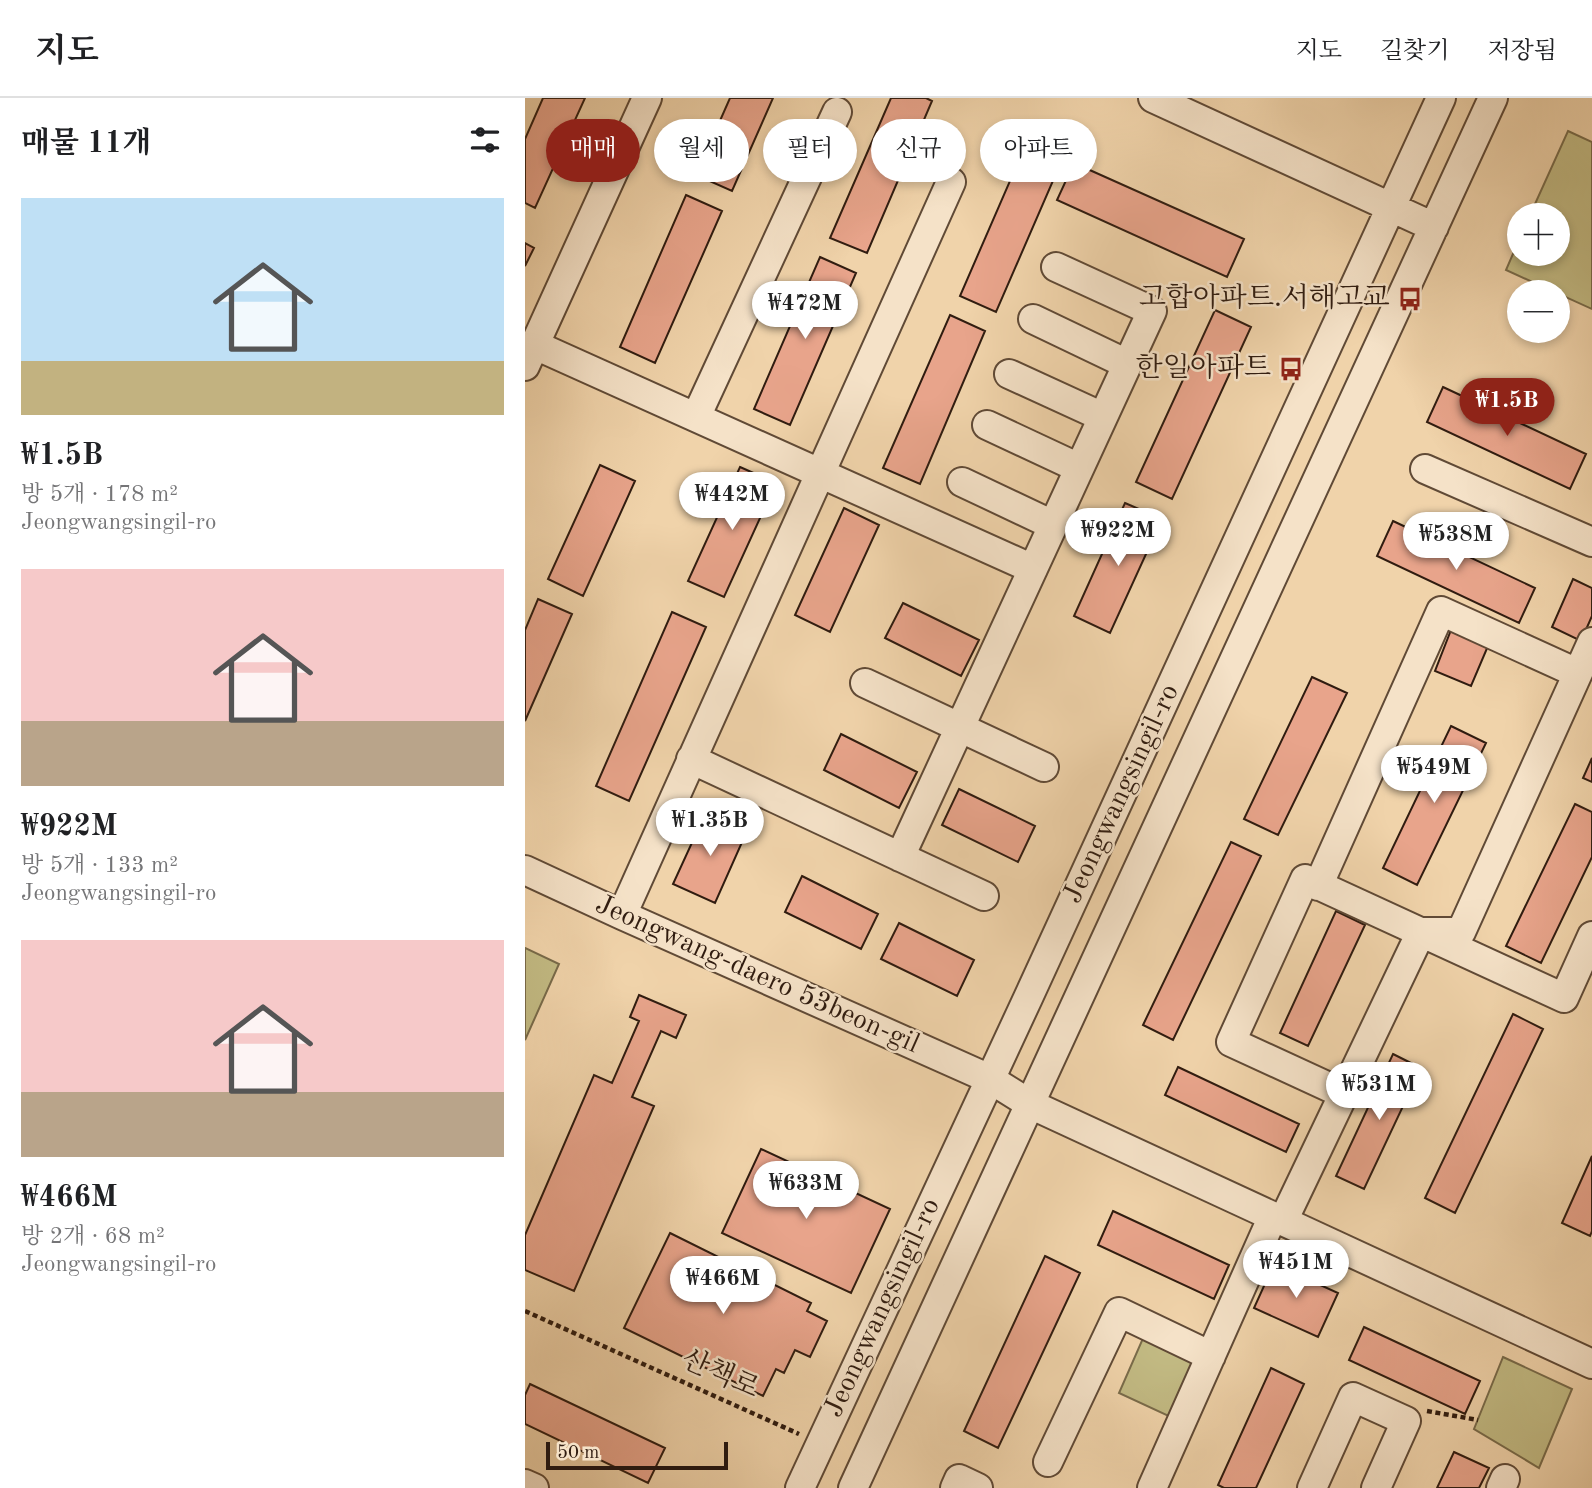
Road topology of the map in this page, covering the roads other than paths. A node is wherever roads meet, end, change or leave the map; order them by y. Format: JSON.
{"nodes":[{"id":1,"x":647,"y":98,"type":"edge"},
{"id":2,"x":1153,"y":98,"type":"edge"},
{"id":3,"x":1441,"y":98,"type":"edge"},
{"id":4,"x":1493,"y":98,"type":"edge"},
{"id":5,"x":837,"y":112,"type":"dead end"},
{"id":6,"x":951,"y":182,"type":"dead end"},
{"id":7,"x":1391,"y":207,"type":"junction"},
{"id":8,"x":1434,"y":227,"type":"junction"},
{"id":9,"x":1056,"y":267,"type":"dead end"},
{"id":10,"x":1033,"y":319,"type":"dead end"},
{"id":11,"x":532,"y":337,"type":"edge"},
{"id":12,"x":1127,"y":364,"type":"junction"},
{"id":13,"x":1009,"y":374,"type":"dead end"},
{"id":14,"x":1103,"y":416,"type":"junction"},
{"id":15,"x":696,"y":417,"type":"junction"},
{"id":16,"x":987,"y":425,"type":"dead end"},
{"id":17,"x":1079,"y":468,"type":"junction"},
{"id":18,"x":1425,"y":469,"type":"dead end"},
{"id":19,"x":821,"y":474,"type":"junction"},
{"id":20,"x":961,"y":482,"type":"dead end"},
{"id":21,"x":1053,"y":525,"type":"junction"},
{"id":22,"x":1592,"y":542,"type":"edge"},
{"id":23,"x":1033,"y":569,"type":"junction"},
{"id":24,"x":1592,"y":642,"type":"edge"},
{"id":25,"x":1577,"y":673,"type":"junction"},
{"id":26,"x":865,"y":683,"type":"dead end"},
{"id":27,"x":960,"y":728,"type":"junction"},
{"id":28,"x":691,"y":759,"type":"junction"},
{"id":29,"x":1044,"y":768,"type":"dead end"},
{"id":30,"x":900,"y":857,"type":"junction"},
{"id":31,"x":525,"y":870,"type":"edge"},
{"id":32,"x":1318,"y":886,"type":"junction"},
{"id":33,"x":984,"y":896,"type":"dead end"},
{"id":34,"x":622,"y":915,"type":"junction"},
{"id":35,"x":1421,"y":932,"type":"junction"},
{"id":36,"x":1592,"y":936,"type":"edge"},
{"id":37,"x":990,"y":1079,"type":"junction"},
{"id":38,"x":1344,"y":1094,"type":"junction"},
{"id":39,"x":1030,"y":1104,"type":"junction"},
{"id":40,"x":1278,"y":1219,"type":"junction"},
{"id":41,"x":1211,"y":1356,"type":"junction"},
{"id":42,"x":1592,"y":1364,"type":"edge"},
{"id":43,"x":1048,"y":1462,"type":"dead end"},
{"id":44,"x":525,"y":1484,"type":"edge"},
{"id":45,"x":534,"y":1488,"type":"edge"},
{"id":46,"x":800,"y":1488,"type":"edge"},
{"id":47,"x":853,"y":1488,"type":"edge"},
{"id":48,"x":955,"y":1488,"type":"edge"},
{"id":49,"x":978,"y":1488,"type":"edge"},
{"id":50,"x":1152,"y":1488,"type":"edge"},
{"id":51,"x":1312,"y":1488,"type":"edge"},
{"id":52,"x":1375,"y":1488,"type":"edge"}],
"edges":[{"from":1,"to":11,"type":"street"},
{"from":2,"to":7,"type":"street"},
{"from":3,"to":7,"type":"street","name":"Jeongwangsingil-ro"},
{"from":4,"to":8,"type":"street","name":"Jeongwangsingil-ro"},
{"from":5,"to":15,"type":"street"},
{"from":6,"to":19,"type":"street"},
{"from":7,"to":8,"type":"street"},
{"from":7,"to":37,"type":"street","name":"Jeongwangsingil-ro"},
{"from":8,"to":39,"type":"street","name":"Jeongwangsingil-ro"},
{"from":9,"to":12,"type":"street"},
{"from":10,"to":12,"type":"street"},
{"from":11,"to":15,"type":"street"},
{"from":12,"to":14,"type":"street"},
{"from":13,"to":14,"type":"street"},
{"from":14,"to":17,"type":"street"},
{"from":15,"to":19,"type":"street"},
{"from":16,"to":17,"type":"street"},
{"from":17,"to":21,"type":"street"},
{"from":18,"to":22,"type":"street"},
{"from":19,"to":23,"type":"street"},
{"from":19,"to":28,"type":"street"},
{"from":20,"to":21,"type":"street"},
{"from":21,"to":23,"type":"street"},
{"from":23,"to":27,"type":"street"},
{"from":24,"to":25,"type":"street"},
{"from":25,"to":32,"type":"street"},
{"from":25,"to":35,"type":"street"},
{"from":26,"to":27,"type":"street"},
{"from":27,"to":29,"type":"street"},
{"from":27,"to":30,"type":"street"},
{"from":28,"to":30,"type":"street"},
{"from":28,"to":34,"type":"street"},
{"from":30,"to":33,"type":"street"},
{"from":31,"to":34,"type":"street","name":"Jeongwang-daero 53beon-gil"},
{"from":32,"to":35,"type":"street"},
{"from":32,"to":38,"type":"street"},
{"from":34,"to":37,"type":"street","name":"Jeongwang-daero 53beon-gil"},
{"from":35,"to":36,"type":"street"},
{"from":35,"to":38,"type":"street"},
{"from":37,"to":39,"type":"street","name":"Jeongwang-daero 53beon-gil"},
{"from":37,"to":46,"type":"street","name":"Jeongwangsingil-ro"},
{"from":38,"to":40,"type":"street"},
{"from":39,"to":40,"type":"street","name":"Jeongwang-daero 53beon-gil"},
{"from":39,"to":47,"type":"street","name":"Jeongwangsingil-ro"},
{"from":40,"to":41,"type":"street"},
{"from":40,"to":42,"type":"street","name":"Jeongwang-daero 53beon-gil"},
{"from":41,"to":43,"type":"street"},
{"from":41,"to":50,"type":"street"},
{"from":44,"to":45,"type":"street"},
{"from":48,"to":49,"type":"street"},
{"from":51,"to":52,"type":"street"}]}
